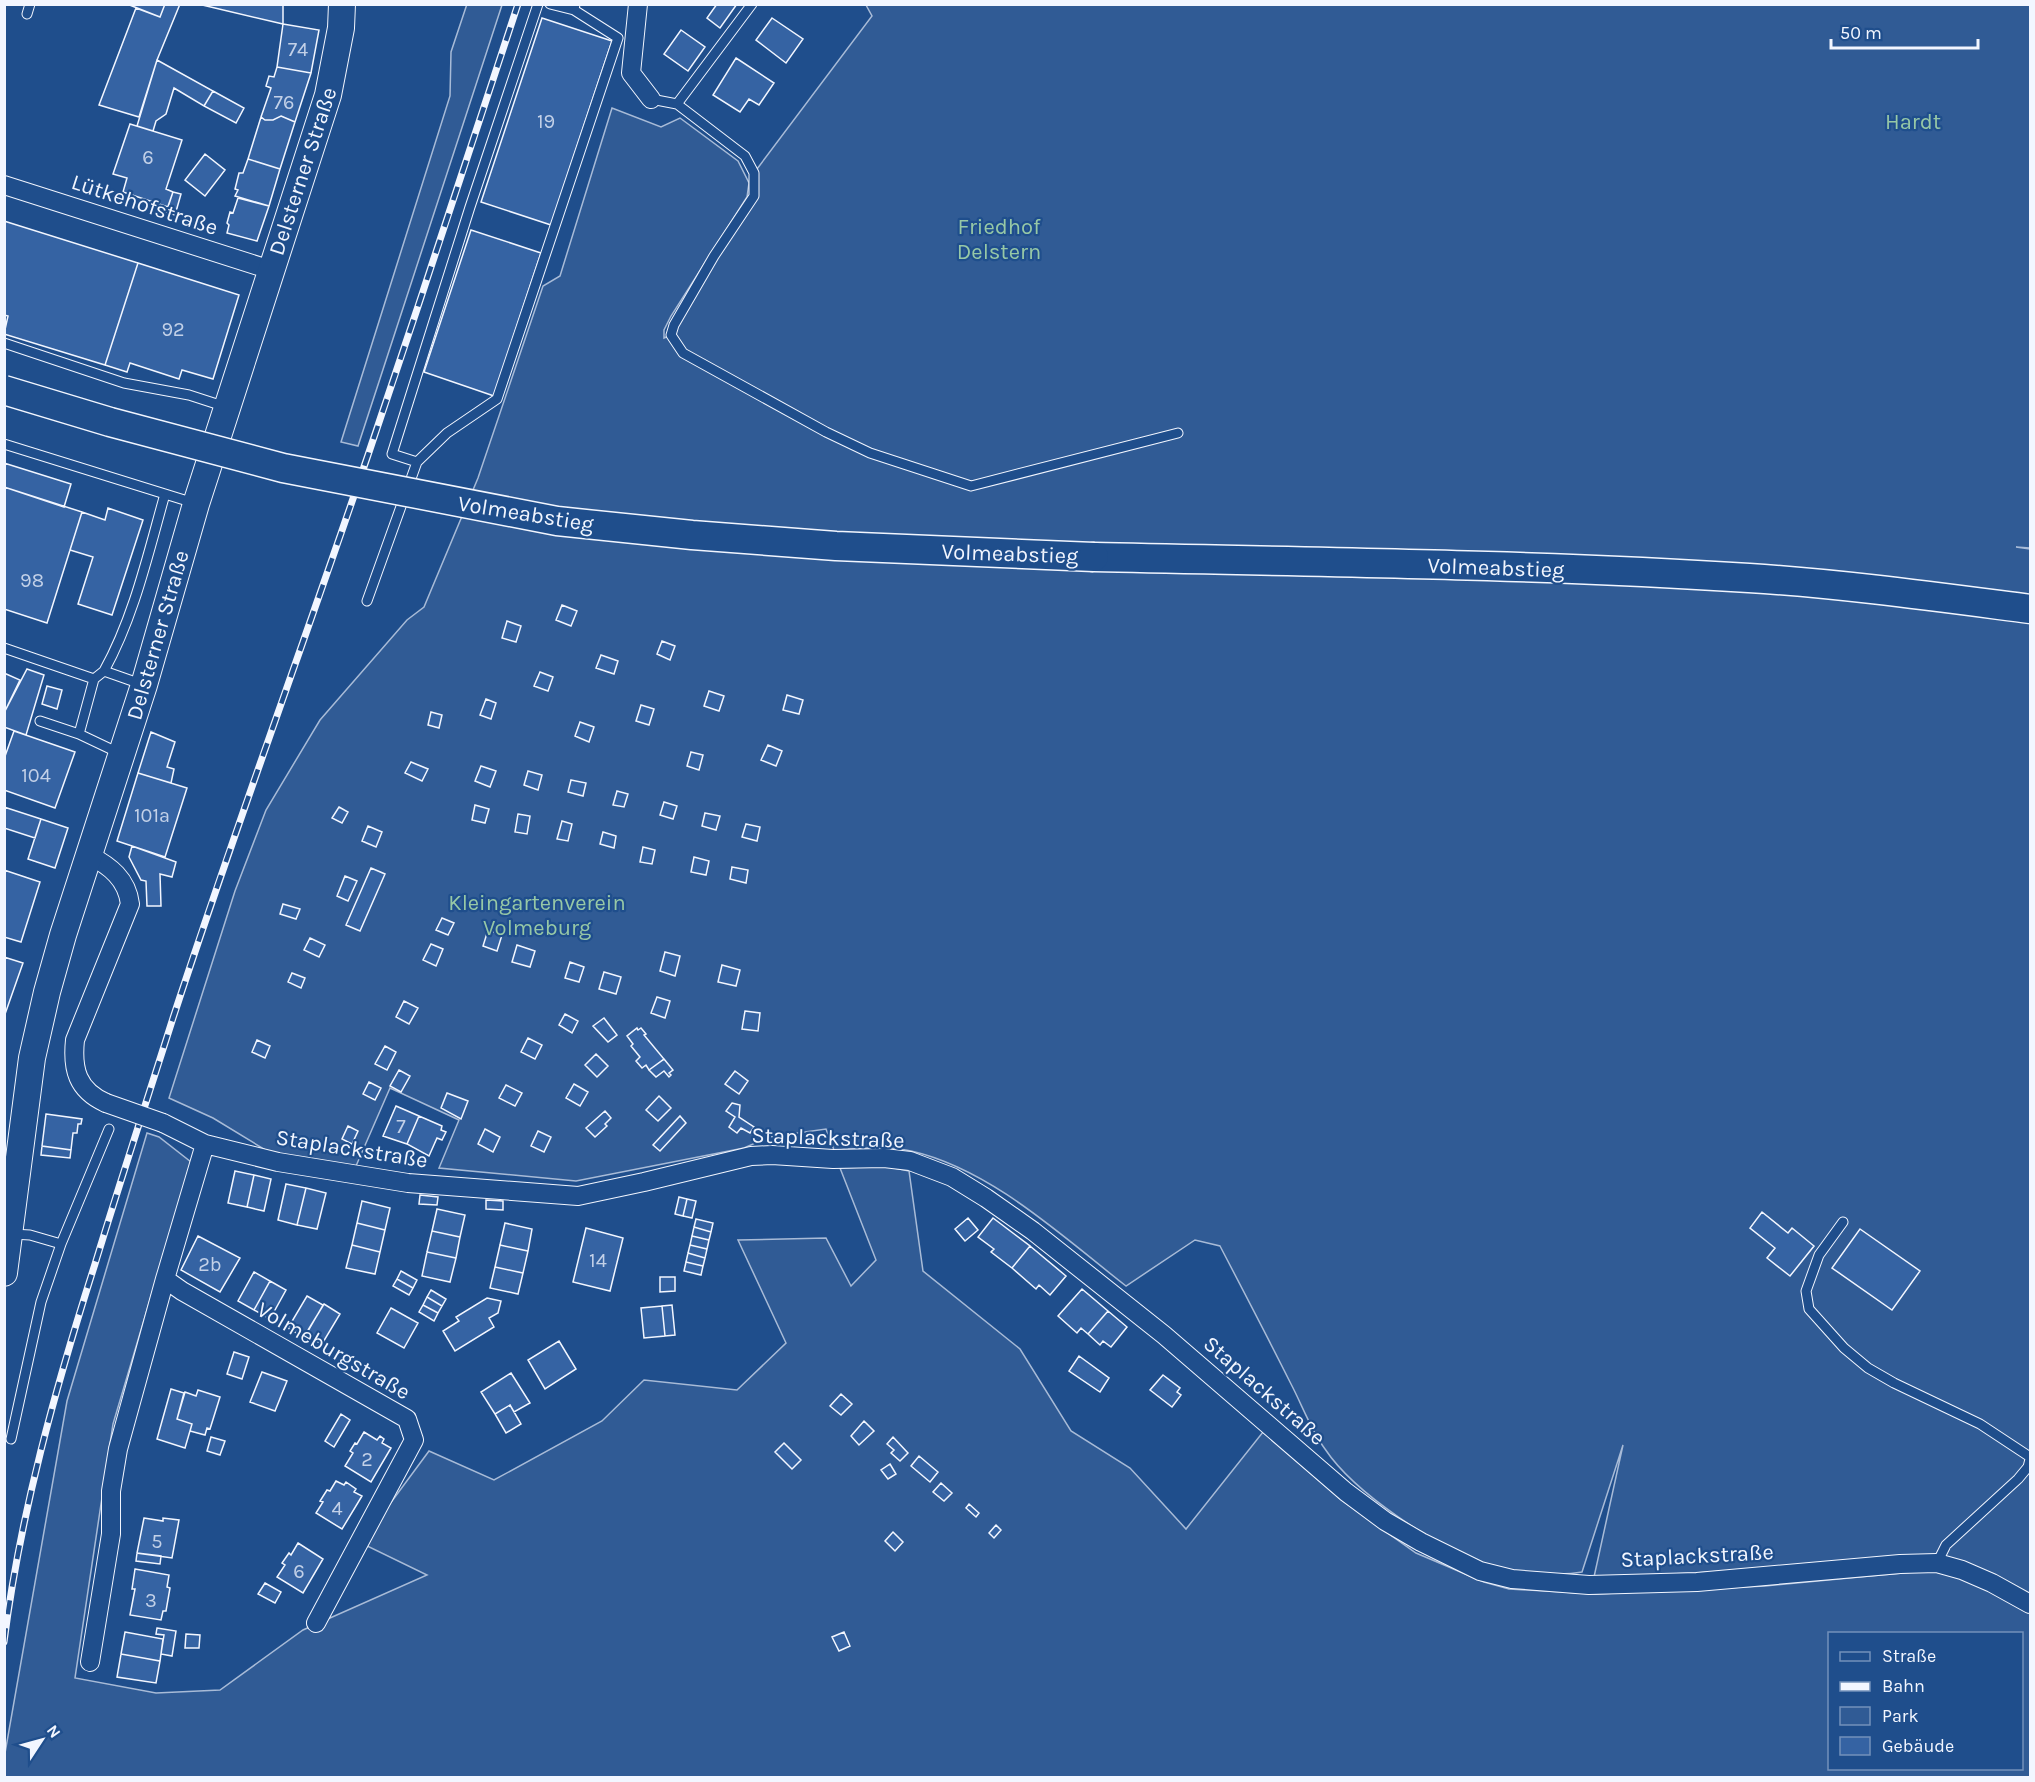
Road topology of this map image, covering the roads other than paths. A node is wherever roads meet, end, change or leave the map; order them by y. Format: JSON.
{"nodes":[{"id":1,"x":342,"y":4,"type":"edge"},
{"id":2,"x":538,"y":4,"type":"edge"},
{"id":3,"x":550,"y":4,"type":"edge"},
{"id":4,"x":638,"y":4,"type":"edge"},
{"id":5,"x":752,"y":4,"type":"edge"},
{"id":6,"x":574,"y":7,"type":"edge"},
{"id":7,"x":651,"y":99,"type":"joint"},
{"id":8,"x":677,"y":104,"type":"junction"},
{"id":9,"x":4,"y":185,"type":"edge"},
{"id":10,"x":271,"y":270,"type":"junction"},
{"id":11,"x":4,"y":343,"type":"edge"},
{"id":12,"x":4,"y":390,"type":"edge"},
{"id":13,"x":226,"y":407,"type":"junction"},
{"id":14,"x":1178,"y":433,"type":"dead end"},
{"id":15,"x":4,"y":444,"type":"edge"},
{"id":16,"x":417,"y":462,"type":"junction"},
{"id":17,"x":165,"y":494,"type":"junction"},
{"id":18,"x":196,"y":504,"type":"junction"},
{"id":19,"x":367,"y":601,"type":"dead end"},
{"id":20,"x":2031,"y":609,"type":"edge"},
{"id":21,"x":4,"y":648,"type":"edge"},
{"id":22,"x":104,"y":671,"type":"junction"},
{"id":23,"x":94,"y":679,"type":"junction"},
{"id":24,"x":144,"y":685,"type":"junction"},
{"id":25,"x":40,"y":721,"type":"dead end"},
{"id":26,"x":79,"y":734,"type":"junction"},
{"id":27,"x":121,"y":754,"type":"junction"},
{"id":28,"x":89,"y":855,"type":"junction"},
{"id":29,"x":109,"y":1129,"type":"dead end"},
{"id":30,"x":205,"y":1144,"type":"junction"},
{"id":31,"x":1843,"y":1222,"type":"dead end"},
{"id":32,"x":8,"y":1224,"type":"edge"},
{"id":33,"x":61,"y":1244,"type":"junction"},
{"id":34,"x":4,"y":1273,"type":"edge"},
{"id":35,"x":165,"y":1279,"type":"junction"},
{"id":36,"x":11,"y":1439,"type":"dead end"},
{"id":37,"x":2031,"y":1458,"type":"edge"},
{"id":38,"x":1937,"y":1563,"type":"junction"},
{"id":39,"x":2031,"y":1604,"type":"edge"},
{"id":40,"x":316,"y":1623,"type":"dead end"},
{"id":41,"x":90,"y":1662,"type":"dead end"}],
"edges":[{"from":1,"to":10,"type":"street","name":"Delsterner Straße"},
{"from":2,"to":16,"type":"lane"},
{"from":3,"to":6,"type":"lane"},
{"from":4,"to":7,"type":"street"},
{"from":5,"to":8,"type":"lane"},
{"from":6,"to":16,"type":"lane"},
{"from":7,"to":8,"type":"lane"},
{"from":8,"to":14,"type":"lane"},
{"from":9,"to":10,"type":"street","name":"Lütkehofstraße"},
{"from":10,"to":13,"type":"street","name":"Delsterner Straße"},
{"from":11,"to":13,"type":"lane"},
{"from":12,"to":20,"type":"main road","name":"Volmeabstieg","bridge":true},
{"from":13,"to":18,"type":"street","name":"Delsterner Straße"},
{"from":15,"to":17,"type":"lane"},
{"from":16,"to":19,"type":"lane"},
{"from":17,"to":18,"type":"lane"},
{"from":17,"to":22,"type":"lane"},
{"from":18,"to":24,"type":"street","name":"Delsterner Straße"},
{"from":21,"to":23,"type":"lane"},
{"from":22,"to":23,"type":"lane"},
{"from":22,"to":24,"type":"lane"},
{"from":23,"to":26,"type":"lane"},
{"from":24,"to":27,"type":"street","name":"Delsterner Straße"},
{"from":25,"to":26,"type":"lane"},
{"from":26,"to":27,"type":"lane"},
{"from":27,"to":28,"type":"street","name":"Delsterner Straße"},
{"from":28,"to":30,"type":"street","name":"Staplackstraße","bridge":true},
{"from":28,"to":32,"type":"street","name":"Delsterner Straße"},
{"from":29,"to":33,"type":"lane"},
{"from":30,"to":35,"type":"street"},
{"from":30,"to":38,"type":"street","name":"Staplackstraße"},
{"from":31,"to":37,"type":"lane"},
{"from":32,"to":33,"type":"lane"},
{"from":32,"to":34,"type":"street","name":"Delsterner Straße"},
{"from":33,"to":36,"type":"lane"},
{"from":35,"to":40,"type":"street","name":"Volmeburgstraße"},
{"from":35,"to":41,"type":"street"},
{"from":37,"to":38,"type":"lane"},
{"from":38,"to":39,"type":"street","name":"Staplackstraße"}]}
